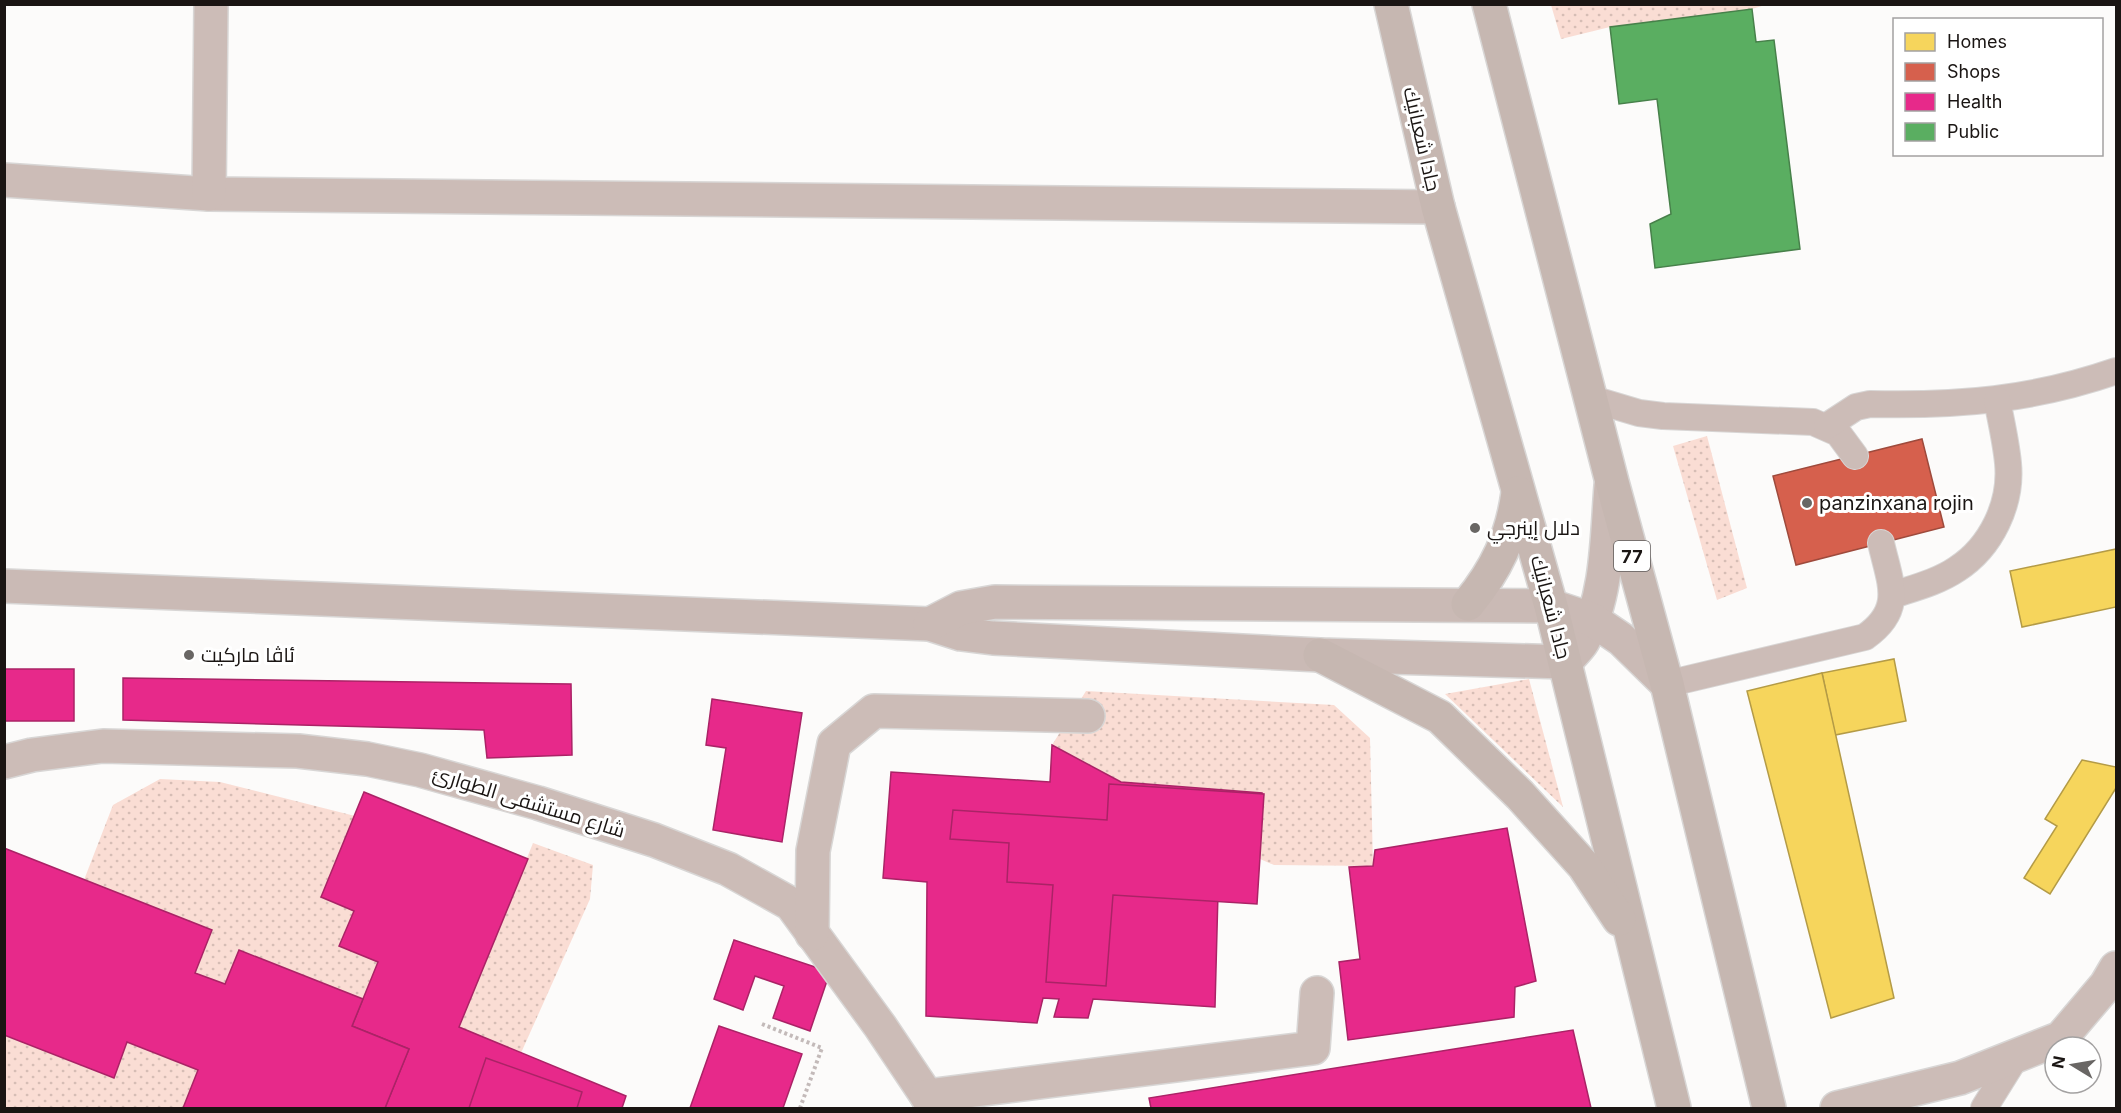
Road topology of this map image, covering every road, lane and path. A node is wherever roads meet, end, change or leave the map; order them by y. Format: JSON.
{"nodes":[{"id":1,"x":212,"y":4,"type":"edge"},
{"id":2,"x":1391,"y":4,"type":"edge"},
{"id":3,"x":1489,"y":4,"type":"edge"},
{"id":4,"x":4,"y":180,"type":"edge"},
{"id":5,"x":209,"y":194,"type":"junction"},
{"id":6,"x":1438,"y":207,"type":"junction"},
{"id":7,"x":2116,"y":371,"type":"edge"},
{"id":8,"x":1592,"y":399,"type":"junction"},
{"id":9,"x":1997,"y":400,"type":"junction"},
{"id":10,"x":1827,"y":426,"type":"junction"},
{"id":11,"x":1855,"y":456,"type":"dead end"},
{"id":12,"x":1612,"y":482,"type":"junction"},
{"id":13,"x":1519,"y":489,"type":"junction"},
{"id":14,"x":1881,"y":543,"type":"dead end"},
{"id":15,"x":4,"y":586,"type":"edge"},
{"id":16,"x":1893,"y":595,"type":"junction"},
{"id":17,"x":1468,"y":604,"type":"junction"},
{"id":18,"x":1551,"y":606,"type":"junction"},
{"id":19,"x":1593,"y":620,"type":"junction"},
{"id":20,"x":930,"y":624,"type":"junction"},
{"id":21,"x":1320,"y":655,"type":"junction"},
{"id":22,"x":1565,"y":662,"type":"junction"},
{"id":23,"x":1667,"y":684,"type":"junction"},
{"id":24,"x":1088,"y":716,"type":"dead end"},
{"id":25,"x":4,"y":762,"type":"edge"},
{"id":26,"x":812,"y":934,"type":"junction"},
{"id":27,"x":1632,"y":938,"type":"junction"},
{"id":28,"x":2116,"y":968,"type":"edge"},
{"id":29,"x":1317,"y":993,"type":"dead end"},
{"id":30,"x":762,"y":1024,"type":"dead end"},
{"id":31,"x":2018,"y":1055,"type":"junction"},
{"id":32,"x":931,"y":1102,"type":"edge"},
{"id":33,"x":800,"y":1108,"type":"edge"},
{"id":34,"x":1674,"y":1108,"type":"edge"},
{"id":35,"x":1769,"y":1108,"type":"edge"},
{"id":36,"x":1837,"y":1108,"type":"edge"},
{"id":37,"x":1984,"y":1108,"type":"edge"}],
"edges":[{"from":1,"to":5,"type":"street"},
{"from":2,"to":6,"type":"highway","name":"جادا شعبانيك"},
{"from":3,"to":8,"type":"highway","number":"77"},
{"from":4,"to":5,"type":"street"},
{"from":5,"to":6,"type":"street"},
{"from":6,"to":13,"type":"highway","name":"جادا شعبانيك"},
{"from":7,"to":9,"type":"lane"},
{"from":8,"to":10,"type":"lane"},
{"from":8,"to":12,"type":"highway","number":"77"},
{"from":9,"to":10,"type":"lane"},
{"from":9,"to":16,"type":"lane"},
{"from":10,"to":11,"type":"lane"},
{"from":12,"to":19,"type":"street"},
{"from":12,"to":23,"type":"highway","number":"77"},
{"from":13,"to":17,"type":"highway"},
{"from":13,"to":18,"type":"highway","name":"جادا شعبانيك"},
{"from":14,"to":16,"type":"lane"},
{"from":15,"to":20,"type":"street"},
{"from":16,"to":23,"type":"lane"},
{"from":17,"to":18,"type":"street"},
{"from":17,"to":20,"type":"street"},
{"from":18,"to":19,"type":"street"},
{"from":18,"to":22,"type":"highway","name":"جادا شعبانيك"},
{"from":19,"to":22,"type":"street"},
{"from":19,"to":23,"type":"street"},
{"from":20,"to":21,"type":"street"},
{"from":21,"to":22,"type":"street"},
{"from":21,"to":27,"type":"highway"},
{"from":22,"to":27,"type":"highway","name":"جادا شعبانيك"},
{"from":23,"to":35,"type":"highway","number":"77"},
{"from":24,"to":26,"type":"street"},
{"from":25,"to":26,"type":"street","name":"شارع مستشفى الطوارئ"},
{"from":26,"to":32,"type":"street","name":"شارع مستشفى الطوارئ"},
{"from":27,"to":34,"type":"highway","name":"جادا شعبانيك"},
{"from":28,"to":31,"type":"street"},
{"from":29,"to":32,"type":"street"},
{"from":30,"to":33,"type":"path"},
{"from":31,"to":36,"type":"street"},
{"from":31,"to":37,"type":"lane"}]}
